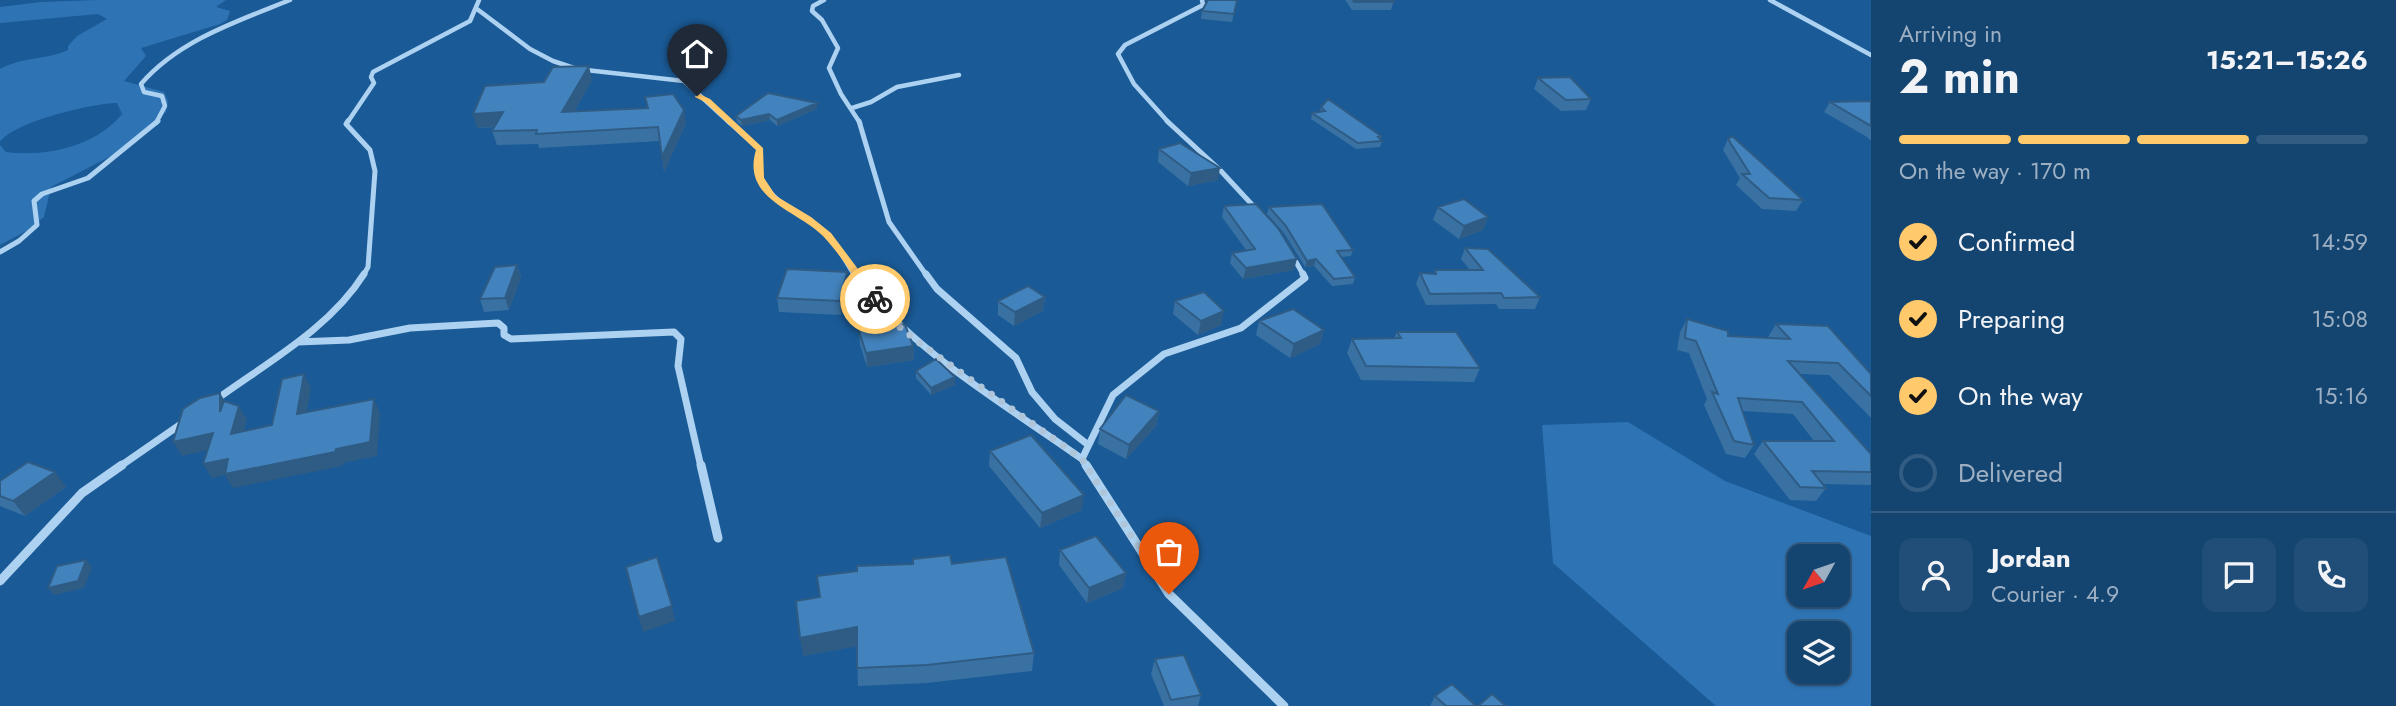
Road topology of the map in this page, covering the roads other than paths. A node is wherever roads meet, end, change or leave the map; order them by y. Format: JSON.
{"nodes":[{"id":1,"x":290,"y":0,"type":"edge"},
{"id":2,"x":479,"y":0,"type":"edge"},
{"id":3,"x":824,"y":0,"type":"edge"},
{"id":4,"x":1202,"y":0,"type":"edge"},
{"id":5,"x":1770,"y":0,"type":"edge"},
{"id":6,"x":477,"y":9,"type":"junction"},
{"id":7,"x":1871,"y":55,"type":"edge"},
{"id":8,"x":959,"y":75,"type":"dead end"},
{"id":9,"x":852,"y":108,"type":"junction"},
{"id":10,"x":1263,"y":218,"type":"edge"},
{"id":11,"x":1286,"y":247,"type":"edge"},
{"id":12,"x":0,"y":252,"type":"edge"},
{"id":13,"x":297,"y":342,"type":"junction"},
{"id":14,"x":213,"y":402,"type":"edge"},
{"id":15,"x":191,"y":417,"type":"edge"},
{"id":16,"x":1087,"y":444,"type":"junction"},
{"id":17,"x":1082,"y":459,"type":"junction"},
{"id":18,"x":718,"y":538,"type":"dead end"},
{"id":19,"x":0,"y":581,"type":"edge"},
{"id":20,"x":1284,"y":706,"type":"edge"}],
"edges":[{"from":1,"to":12,"type":"street"},
{"from":2,"to":6,"type":"street"},
{"from":3,"to":9,"type":"street"},
{"from":4,"to":10,"type":"street"},
{"from":5,"to":7,"type":"street"},
{"from":6,"to":13,"type":"street"},
{"from":6,"to":17,"type":"street"},
{"from":8,"to":9,"type":"street"},
{"from":9,"to":16,"type":"street"},
{"from":11,"to":16,"type":"street"},
{"from":13,"to":14,"type":"street"},
{"from":13,"to":18,"type":"street"},
{"from":15,"to":19,"type":"street"},
{"from":16,"to":17,"type":"street"},
{"from":17,"to":20,"type":"street"}]}
